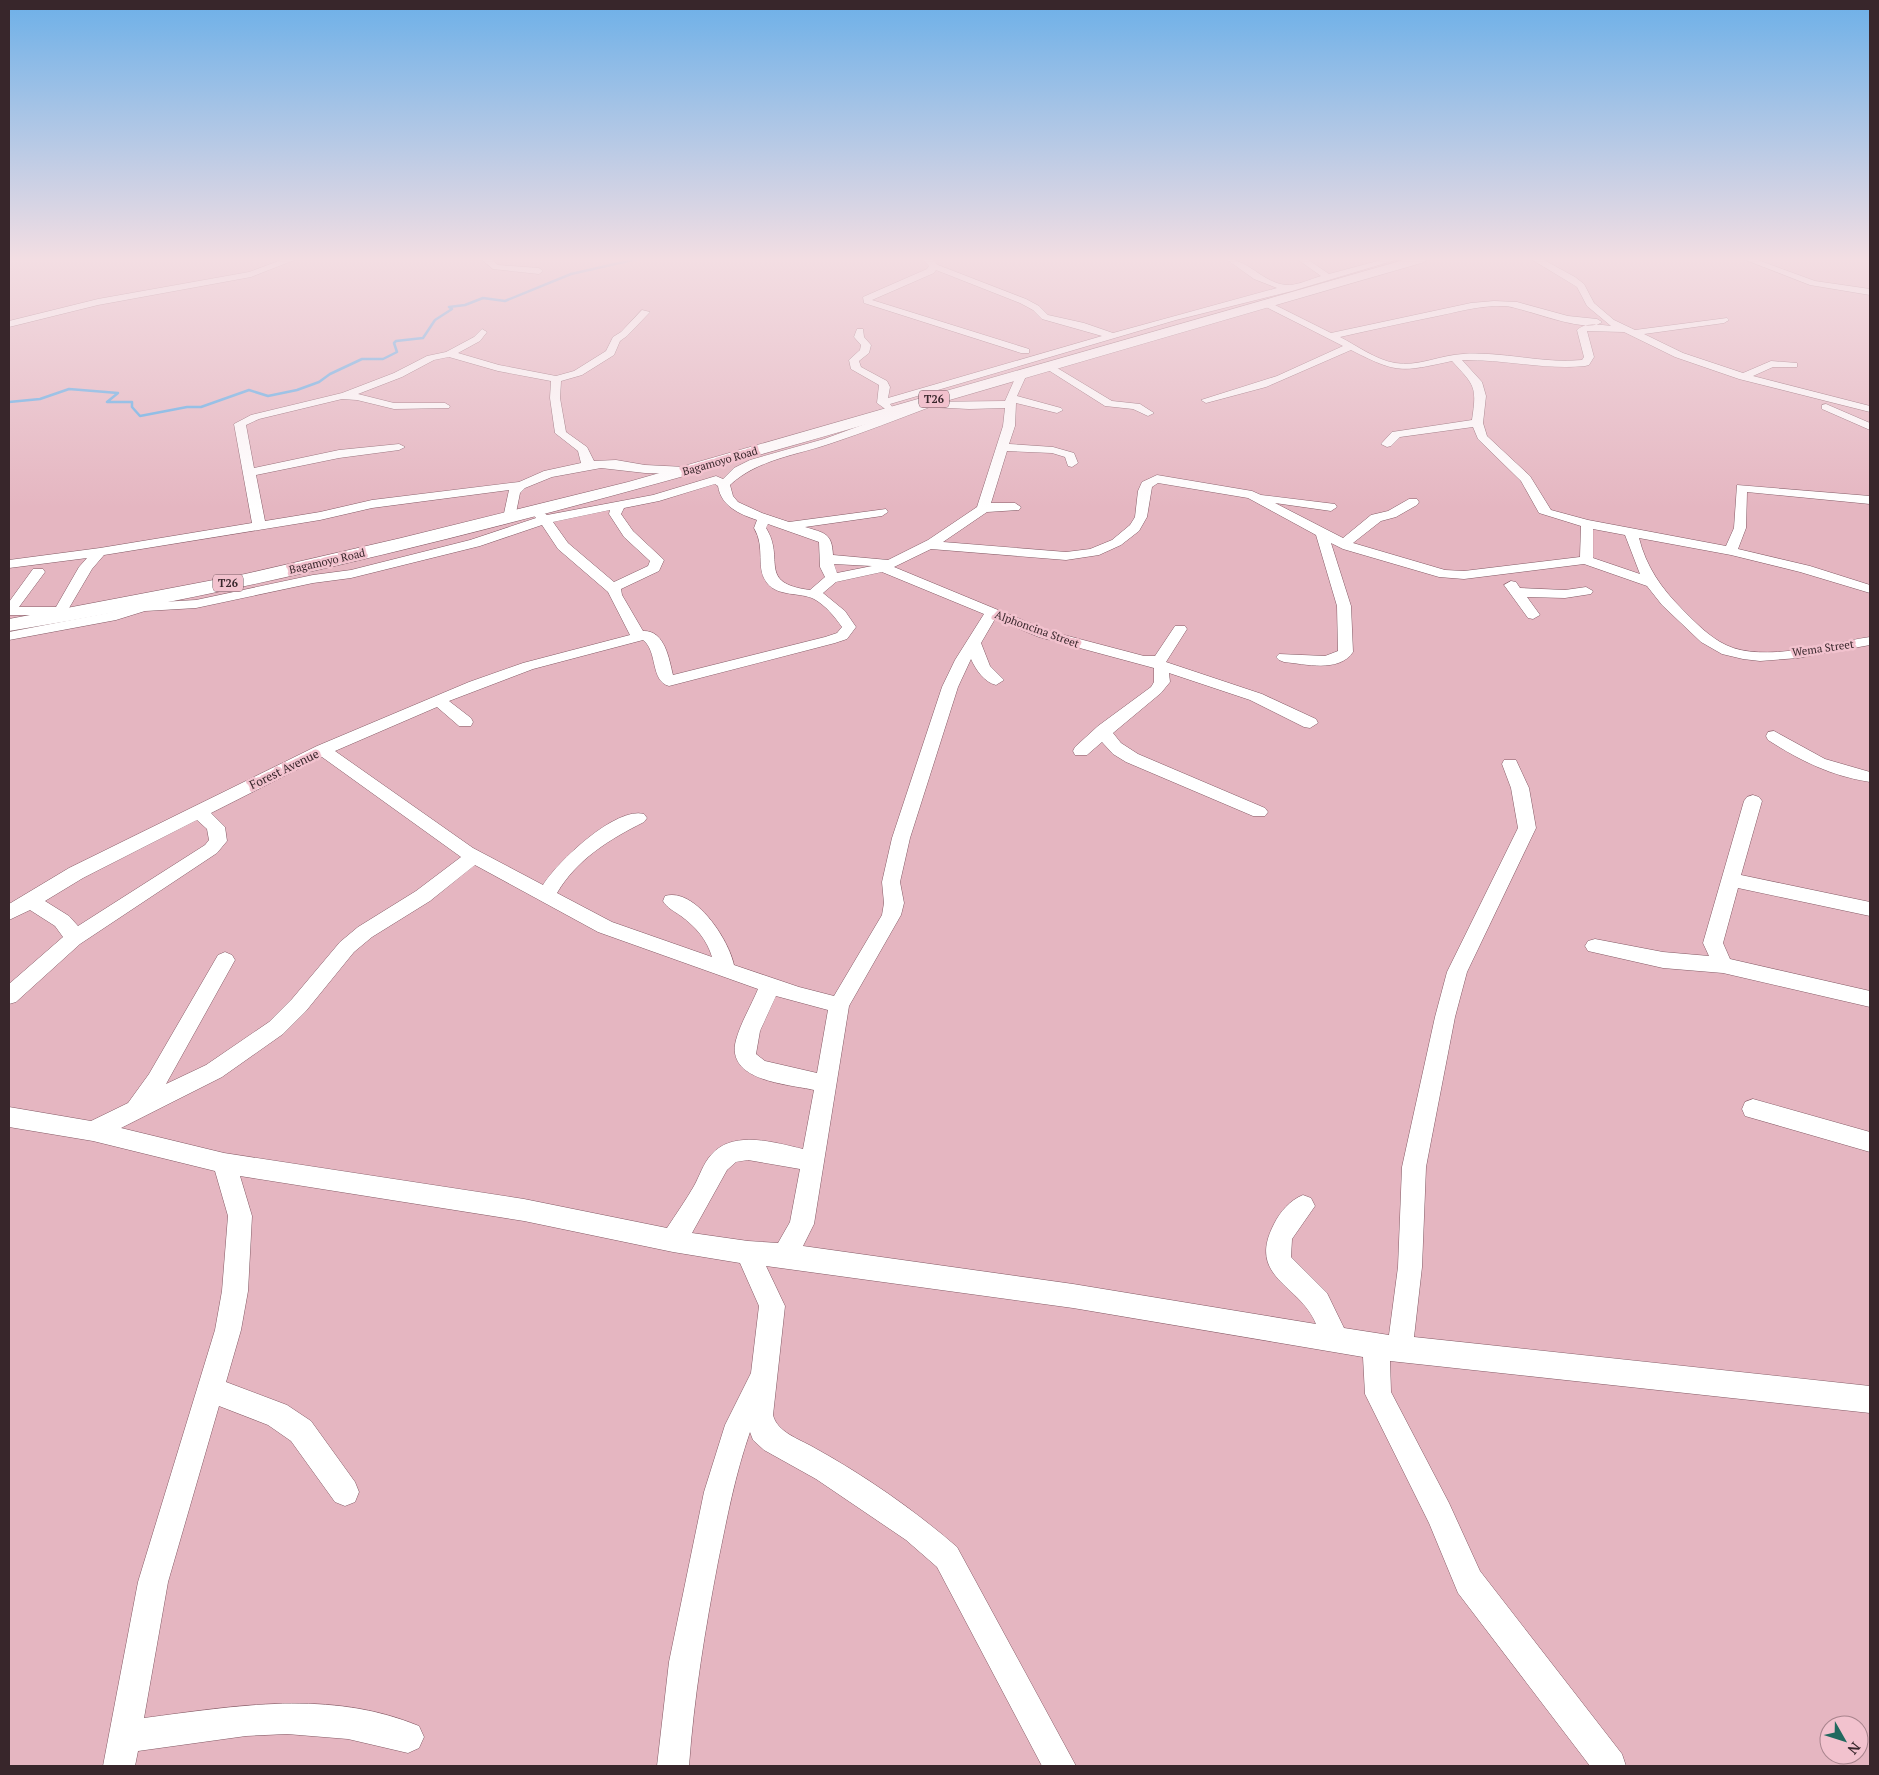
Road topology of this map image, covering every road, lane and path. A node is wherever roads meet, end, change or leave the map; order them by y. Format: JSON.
{"nodes":[{"id":1,"x":472,"y":342,"type":"edge"},
{"id":2,"x":615,"y":342,"type":"edge"},
{"id":3,"x":863,"y":342,"type":"edge"},
{"id":4,"x":996,"y":342,"type":"edge"},
{"id":5,"x":998,"y":342,"type":"edge"},
{"id":6,"x":1097,"y":342,"type":"edge"},
{"id":7,"x":1118,"y":342,"type":"edge"},
{"id":8,"x":1342,"y":342,"type":"edge"},
{"id":9,"x":1585,"y":342,"type":"edge"},
{"id":10,"x":1651,"y":342,"type":"edge"},
{"id":11,"x":1351,"y":346,"type":"junction"},
{"id":12,"x":1025,"y":351,"type":"junction"},
{"id":13,"x":449,"y":354,"type":"junction"},
{"id":14,"x":1454,"y":358,"type":"junction"},
{"id":15,"x":1043,"y":361,"type":"junction"},
{"id":16,"x":1793,"y":365,"type":"dead end"},
{"id":17,"x":1022,"y":374,"type":"junction"},
{"id":18,"x":1743,"y":377,"type":"junction"},
{"id":19,"x":556,"y":379,"type":"junction"},
{"id":20,"x":1784,"y":388,"type":"junction"},
{"id":21,"x":342,"y":396,"type":"junction"},
{"id":22,"x":1206,"y":400,"type":"dead end"},
{"id":23,"x":1011,"y":401,"type":"junction"},
{"id":24,"x":445,"y":406,"type":"dead end"},
{"id":25,"x":886,"y":407,"type":"junction"},
{"id":26,"x":1870,"y":409,"type":"edge"},
{"id":27,"x":1057,"y":410,"type":"dead end"},
{"id":28,"x":1148,"y":413,"type":"dead end"},
{"id":29,"x":1477,"y":423,"type":"junction"},
{"id":30,"x":1870,"y":427,"type":"edge"},
{"id":31,"x":1387,"y":444,"type":"dead end"},
{"id":32,"x":399,"y":447,"type":"dead end"},
{"id":33,"x":1002,"y":447,"type":"junction"},
{"id":34,"x":1072,"y":463,"type":"dead end"},
{"id":35,"x":587,"y":464,"type":"junction"},
{"id":36,"x":685,"y":471,"type":"junction"},
{"id":37,"x":248,"y":473,"type":"junction"},
{"id":38,"x":724,"y":484,"type":"junction"},
{"id":39,"x":521,"y":485,"type":"junction"},
{"id":40,"x":1257,"y":498,"type":"junction"},
{"id":41,"x":1870,"y":500,"type":"edge"},
{"id":42,"x":1413,"y":502,"type":"dead end"},
{"id":43,"x":619,"y":505,"type":"junction"},
{"id":44,"x":1015,"y":507,"type":"dead end"},
{"id":45,"x":1330,"y":507,"type":"dead end"},
{"id":46,"x":983,"y":508,"type":"junction"},
{"id":47,"x":882,"y":512,"type":"dead end"},
{"id":48,"x":541,"y":515,"type":"junction"},
{"id":49,"x":509,"y":518,"type":"junction"},
{"id":50,"x":764,"y":518,"type":"junction"},
{"id":51,"x":1588,"y":524,"type":"junction"},
{"id":52,"x":259,"y":525,"type":"junction"},
{"id":53,"x":782,"y":525,"type":"junction"},
{"id":54,"x":1632,"y":533,"type":"junction"},
{"id":55,"x":1322,"y":535,"type":"junction"},
{"id":56,"x":1344,"y":544,"type":"junction"},
{"id":57,"x":929,"y":545,"type":"junction"},
{"id":58,"x":100,"y":552,"type":"junction"},
{"id":59,"x":1731,"y":552,"type":"junction"},
{"id":60,"x":826,"y":559,"type":"junction"},
{"id":61,"x":1585,"y":560,"type":"junction"},
{"id":62,"x":9,"y":564,"type":"edge"},
{"id":63,"x":891,"y":565,"type":"junction"},
{"id":64,"x":1495,"y":571,"type":"junction"},
{"id":65,"x":38,"y":572,"type":"dead end"},
{"id":66,"x":832,"y":578,"type":"junction"},
{"id":67,"x":1651,"y":583,"type":"junction"},
{"id":68,"x":1870,"y":588,"type":"edge"},
{"id":69,"x":614,"y":590,"type":"junction"},
{"id":70,"x":1586,"y":591,"type":"dead end"},
{"id":71,"x":1517,"y":592,"type":"junction"},
{"id":72,"x":816,"y":595,"type":"junction"},
{"id":73,"x":9,"y":611,"type":"edge"},
{"id":74,"x":992,"y":613,"type":"junction"},
{"id":75,"x":59,"y":614,"type":"junction"},
{"id":76,"x":1533,"y":615,"type":"dead end"},
{"id":77,"x":9,"y":625,"type":"edge"},
{"id":78,"x":1180,"y":629,"type":"dead end"},
{"id":79,"x":9,"y":636,"type":"edge"},
{"id":80,"x":638,"y":636,"type":"junction"},
{"id":81,"x":1870,"y":641,"type":"edge"},
{"id":82,"x":973,"y":643,"type":"junction"},
{"id":83,"x":1284,"y":657,"type":"dead end"},
{"id":84,"x":1156,"y":664,"type":"junction"},
{"id":85,"x":996,"y":680,"type":"dead end"},
{"id":86,"x":440,"y":700,"type":"junction"},
{"id":87,"x":465,"y":722,"type":"dead end"},
{"id":88,"x":1310,"y":724,"type":"dead end"},
{"id":89,"x":1104,"y":730,"type":"junction"},
{"id":90,"x":1774,"y":736,"type":"dead end"},
{"id":91,"x":323,"y":750,"type":"junction"},
{"id":92,"x":1081,"y":751,"type":"dead end"},
{"id":93,"x":1510,"y":764,"type":"dead end"},
{"id":94,"x":1870,"y":778,"type":"edge"},
{"id":95,"x":1753,"y":801,"type":"dead end"},
{"id":96,"x":197,"y":811,"type":"junction"},
{"id":97,"x":1259,"y":812,"type":"dead end"},
{"id":98,"x":638,"y":818,"type":"dead end"},
{"id":99,"x":474,"y":856,"type":"junction"},
{"id":100,"x":1730,"y":880,"type":"junction"},
{"id":101,"x":546,"y":896,"type":"junction"},
{"id":102,"x":30,"y":901,"type":"junction"},
{"id":103,"x":672,"y":901,"type":"dead end"},
{"id":104,"x":1870,"y":909,"type":"edge"},
{"id":105,"x":9,"y":914,"type":"edge"},
{"id":106,"x":73,"y":939,"type":"junction"},
{"id":107,"x":1595,"y":946,"type":"dead end"},
{"id":108,"x":224,"y":960,"type":"dead end"},
{"id":109,"x":1723,"y":965,"type":"junction"},
{"id":110,"x":726,"y":970,"type":"junction"},
{"id":111,"x":770,"y":986,"type":"junction"},
{"id":112,"x":9,"y":996,"type":"edge"},
{"id":113,"x":1870,"y":999,"type":"edge"},
{"id":114,"x":839,"y":1005,"type":"junction"},
{"id":115,"x":826,"y":1084,"type":"junction"},
{"id":116,"x":1753,"y":1109,"type":"dead end"},
{"id":117,"x":133,"y":1113,"type":"junction"},
{"id":118,"x":9,"y":1117,"type":"edge"},
{"id":119,"x":93,"y":1131,"type":"junction"},
{"id":120,"x":1870,"y":1142,"type":"edge"},
{"id":121,"x":812,"y":1162,"type":"junction"},
{"id":122,"x":224,"y":1163,"type":"junction"},
{"id":123,"x":1303,"y":1206,"type":"dead end"},
{"id":124,"x":673,"y":1241,"type":"junction"},
{"id":125,"x":748,"y":1253,"type":"junction"},
{"id":126,"x":785,"y":1256,"type":"junction"},
{"id":127,"x":1336,"y":1341,"type":"junction"},
{"id":128,"x":1387,"y":1348,"type":"junction"},
{"id":129,"x":762,"y":1378,"type":"junction"},
{"id":130,"x":210,"y":1390,"type":"junction"},
{"id":131,"x":1870,"y":1399,"type":"edge"},
{"id":132,"x":345,"y":1492,"type":"dead end"},
{"id":133,"x":408,"y":1737,"type":"dead end"},
{"id":134,"x":122,"y":1751,"type":"edge"},
{"id":135,"x":673,"y":1766,"type":"edge"},
{"id":136,"x":1060,"y":1766,"type":"edge"},
{"id":137,"x":1610,"y":1766,"type":"edge"}],
"edges":[{"from":1,"to":13,"type":"street"},
{"from":2,"to":19,"type":"street"},
{"from":3,"to":25,"type":"street"},
{"from":4,"to":12,"type":"street"},
{"from":5,"to":12,"type":"street"},
{"from":6,"to":15,"type":"street"},
{"from":7,"to":15,"type":"highway","name":"Bagamoyo Road","number":"T26"},
{"from":8,"to":11,"type":"street"},
{"from":9,"to":14,"type":"street"},
{"from":10,"to":18,"type":"street"},
{"from":11,"to":14,"type":"street"},
{"from":11,"to":22,"type":"street"},
{"from":12,"to":15,"type":"street"},
{"from":13,"to":19,"type":"street"},
{"from":13,"to":21,"type":"street"},
{"from":14,"to":29,"type":"street"},
{"from":15,"to":17,"type":"highway","name":"Bagamoyo Road","number":"T26"},
{"from":15,"to":25,"type":"street"},
{"from":15,"to":28,"type":"street"},
{"from":16,"to":18,"type":"street"},
{"from":17,"to":23,"type":"street"},
{"from":17,"to":25,"type":"highway","name":"Bagamoyo Road","number":"T26"},
{"from":18,"to":20,"type":"street"},
{"from":19,"to":35,"type":"street"},
{"from":20,"to":26,"type":"street"},
{"from":20,"to":30,"type":"street"},
{"from":21,"to":24,"type":"street"},
{"from":21,"to":37,"type":"street"},
{"from":23,"to":27,"type":"street"},
{"from":23,"to":33,"type":"street"},
{"from":23,"to":38,"type":"street"},
{"from":25,"to":36,"type":"highway","name":"Bagamoyo Road","number":"T26"},
{"from":29,"to":31,"type":"street"},
{"from":29,"to":51,"type":"street"},
{"from":32,"to":37,"type":"street"},
{"from":33,"to":34,"type":"street"},
{"from":33,"to":46,"type":"street"},
{"from":35,"to":36,"type":"street"},
{"from":35,"to":39,"type":"street"},
{"from":36,"to":48,"type":"highway","name":"Bagamoyo Road","number":"T26"},
{"from":37,"to":52,"type":"street"},
{"from":38,"to":43,"type":"street"},
{"from":38,"to":50,"type":"street"},
{"from":39,"to":49,"type":"street"},
{"from":39,"to":52,"type":"street"},
{"from":40,"to":45,"type":"street"},
{"from":40,"to":55,"type":"street"},
{"from":40,"to":57,"type":"street"},
{"from":41,"to":59,"type":"street"},
{"from":42,"to":56,"type":"street"},
{"from":43,"to":48,"type":"street"},
{"from":43,"to":69,"type":"street"},
{"from":44,"to":46,"type":"street"},
{"from":46,"to":57,"type":"street"},
{"from":47,"to":53,"type":"street"},
{"from":48,"to":49,"type":"highway","name":"Bagamoyo Road","number":"T26"},
{"from":48,"to":69,"type":"street"},
{"from":48,"to":79,"type":"street"},
{"from":49,"to":75,"type":"highway","name":"Bagamoyo Road","number":"T26"},
{"from":50,"to":53,"type":"street"},
{"from":50,"to":72,"type":"street"},
{"from":51,"to":54,"type":"street"},
{"from":51,"to":61,"type":"street"},
{"from":52,"to":58,"type":"street"},
{"from":53,"to":60,"type":"street"},
{"from":54,"to":59,"type":"street"},
{"from":54,"to":67,"type":"street","name":"Wema Street"},
{"from":55,"to":56,"type":"street"},
{"from":55,"to":83,"type":"street"},
{"from":56,"to":64,"type":"street"},
{"from":57,"to":63,"type":"street"},
{"from":58,"to":62,"type":"street"},
{"from":58,"to":75,"type":"street"},
{"from":59,"to":68,"type":"street"},
{"from":60,"to":63,"type":"street"},
{"from":60,"to":66,"type":"street"},
{"from":61,"to":64,"type":"street"},
{"from":61,"to":67,"type":"street"},
{"from":63,"to":66,"type":"street"},
{"from":63,"to":74,"type":"street","name":"Alphoncina Street"},
{"from":64,"to":71,"type":"street"},
{"from":65,"to":73,"type":"street"},
{"from":66,"to":72,"type":"street"},
{"from":67,"to":81,"type":"street","name":"Wema Street"},
{"from":69,"to":80,"type":"street"},
{"from":70,"to":71,"type":"street"},
{"from":71,"to":76,"type":"street"},
{"from":72,"to":80,"type":"street"},
{"from":73,"to":75,"type":"street"},
{"from":74,"to":82,"type":"street"},
{"from":74,"to":84,"type":"street","name":"Alphoncina Street"},
{"from":75,"to":77,"type":"highway","name":"Bagamoyo Road","number":"T26"},
{"from":78,"to":84,"type":"street"},
{"from":80,"to":86,"type":"street","name":"Forest Avenue"},
{"from":82,"to":85,"type":"street"},
{"from":82,"to":114,"type":"street"},
{"from":84,"to":88,"type":"street","name":"Alphoncina Street"},
{"from":84,"to":89,"type":"street"},
{"from":86,"to":87,"type":"street"},
{"from":86,"to":91,"type":"street","name":"Forest Avenue"},
{"from":89,"to":92,"type":"street"},
{"from":89,"to":97,"type":"street"},
{"from":90,"to":94,"type":"street"},
{"from":91,"to":96,"type":"street","name":"Forest Avenue"},
{"from":91,"to":99,"type":"street"},
{"from":93,"to":128,"type":"street"},
{"from":95,"to":100,"type":"street"},
{"from":96,"to":102,"type":"street","name":"Forest Avenue"},
{"from":96,"to":106,"type":"street"},
{"from":98,"to":101,"type":"street"},
{"from":99,"to":101,"type":"street"},
{"from":99,"to":117,"type":"street"},
{"from":100,"to":104,"type":"street"},
{"from":100,"to":109,"type":"street"},
{"from":101,"to":110,"type":"street"},
{"from":102,"to":105,"type":"street","name":"Forest Avenue"},
{"from":102,"to":106,"type":"street"},
{"from":103,"to":110,"type":"street"},
{"from":106,"to":112,"type":"street"},
{"from":107,"to":109,"type":"street"},
{"from":108,"to":117,"type":"street"},
{"from":109,"to":113,"type":"street"},
{"from":110,"to":111,"type":"street"},
{"from":111,"to":114,"type":"street"},
{"from":111,"to":115,"type":"street"},
{"from":114,"to":115,"type":"street"},
{"from":115,"to":121,"type":"street"},
{"from":116,"to":120,"type":"street"},
{"from":117,"to":119,"type":"street"},
{"from":118,"to":119,"type":"street"},
{"from":119,"to":122,"type":"street"},
{"from":121,"to":124,"type":"street"},
{"from":121,"to":126,"type":"street"},
{"from":122,"to":124,"type":"street"},
{"from":122,"to":130,"type":"street"},
{"from":123,"to":127,"type":"street"},
{"from":124,"to":125,"type":"street"},
{"from":125,"to":126,"type":"street"},
{"from":125,"to":129,"type":"street"},
{"from":126,"to":127,"type":"street"},
{"from":127,"to":128,"type":"street"},
{"from":128,"to":131,"type":"street"},
{"from":128,"to":137,"type":"street"},
{"from":129,"to":135,"type":"street"},
{"from":129,"to":136,"type":"street"},
{"from":130,"to":132,"type":"street"},
{"from":130,"to":134,"type":"street"},
{"from":133,"to":134,"type":"street"}]}
